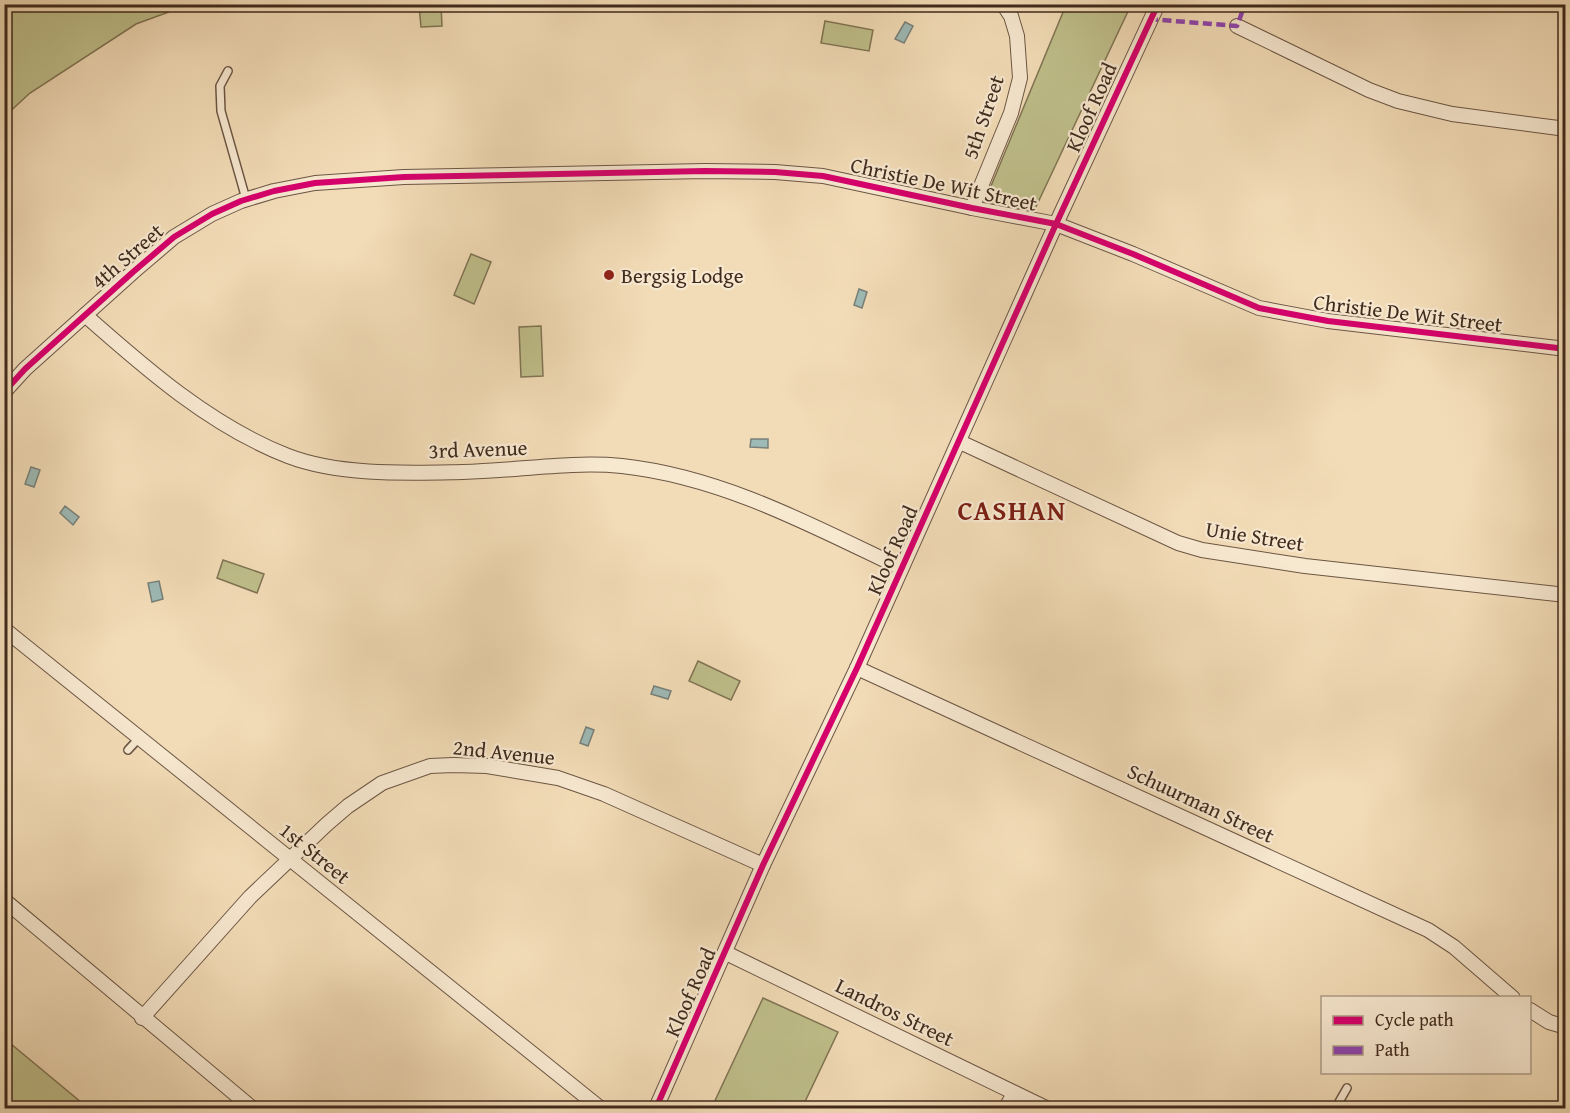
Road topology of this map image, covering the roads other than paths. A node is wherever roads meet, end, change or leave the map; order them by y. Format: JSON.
{"nodes":[{"id":1,"x":1004,"y":4,"type":"edge"},
{"id":2,"x":1158,"y":4,"type":"edge"},
{"id":3,"x":1237,"y":26,"type":"dead end"},
{"id":4,"x":228,"y":71,"type":"dead end"},
{"id":5,"x":1566,"y":129,"type":"edge"},
{"id":6,"x":404,"y":177,"type":"joint"},
{"id":7,"x":246,"y":199,"type":"junction"},
{"id":8,"x":972,"y":208,"type":"junction"},
{"id":9,"x":1056,"y":224,"type":"junction"},
{"id":10,"x":85,"y":315,"type":"junction"},
{"id":11,"x":1566,"y":349,"type":"edge"},
{"id":12,"x":4,"y":392,"type":"edge"},
{"id":13,"x":960,"y":442,"type":"junction"},
{"id":14,"x":901,"y":568,"type":"junction"},
{"id":15,"x":1566,"y":595,"type":"edge"},
{"id":16,"x":4,"y":629,"type":"edge"},
{"id":17,"x":857,"y":668,"type":"junction"},
{"id":18,"x":140,"y":737,"type":"junction"},
{"id":19,"x":128,"y":750,"type":"dead end"},
{"id":20,"x":289,"y":858,"type":"junction"},
{"id":21,"x":763,"y":865,"type":"junction"},
{"id":22,"x":4,"y":900,"type":"edge"},
{"id":23,"x":726,"y":953,"type":"junction"},
{"id":24,"x":1512,"y":996,"type":"edge"},
{"id":25,"x":1531,"y":1011,"type":"edge"},
{"id":26,"x":142,"y":1018,"type":"junction"},
{"id":27,"x":1566,"y":1027,"type":"edge"},
{"id":28,"x":1347,"y":1088,"type":"dead end"},
{"id":29,"x":1014,"y":1093,"type":"junction"},
{"id":30,"x":252,"y":1108,"type":"edge"},
{"id":31,"x":600,"y":1108,"type":"edge"},
{"id":32,"x":656,"y":1108,"type":"edge"},
{"id":33,"x":1006,"y":1108,"type":"edge"},
{"id":34,"x":1046,"y":1108,"type":"edge"},
{"id":35,"x":1339,"y":1108,"type":"edge"}],
"edges":[{"from":1,"to":8,"type":"street","name":"5th Street"},
{"from":2,"to":9,"type":"street","name":"Kloof Road"},
{"from":3,"to":5,"type":"street"},
{"from":4,"to":7,"type":"lane"},
{"from":6,"to":7,"type":"street","name":"4th Street"},
{"from":6,"to":8,"type":"street","name":"Christie De Wit Street"},
{"from":7,"to":10,"type":"street","name":"4th Street"},
{"from":8,"to":9,"type":"street","name":"Christie De Wit Street"},
{"from":9,"to":11,"type":"street","name":"Christie De Wit Street"},
{"from":9,"to":13,"type":"street","name":"Kloof Road"},
{"from":10,"to":12,"type":"street","name":"4th Street"},
{"from":10,"to":14,"type":"street","name":"3rd Avenue"},
{"from":13,"to":14,"type":"street","name":"Kloof Road"},
{"from":13,"to":15,"type":"street","name":"Unie Street"},
{"from":14,"to":17,"type":"street","name":"Kloof Road"},
{"from":16,"to":18,"type":"street","name":"1st Street"},
{"from":17,"to":21,"type":"street","name":"Kloof Road"},
{"from":17,"to":24,"type":"street","name":"Schuurman Street"},
{"from":18,"to":19,"type":"lane"},
{"from":18,"to":20,"type":"street","name":"1st Street"},
{"from":20,"to":21,"type":"street","name":"2nd Avenue"},
{"from":20,"to":26,"type":"street","name":"2nd Avenue"},
{"from":20,"to":31,"type":"street","name":"1st Street"},
{"from":21,"to":23,"type":"street","name":"Kloof Road"},
{"from":22,"to":26,"type":"street"},
{"from":23,"to":29,"type":"street","name":"Landros Street"},
{"from":23,"to":32,"type":"street","name":"Kloof Road"},
{"from":25,"to":27,"type":"street"},
{"from":26,"to":30,"type":"street"},
{"from":28,"to":35,"type":"lane"},
{"from":29,"to":33,"type":"street"},
{"from":29,"to":34,"type":"street","name":"Landros Street"}]}
